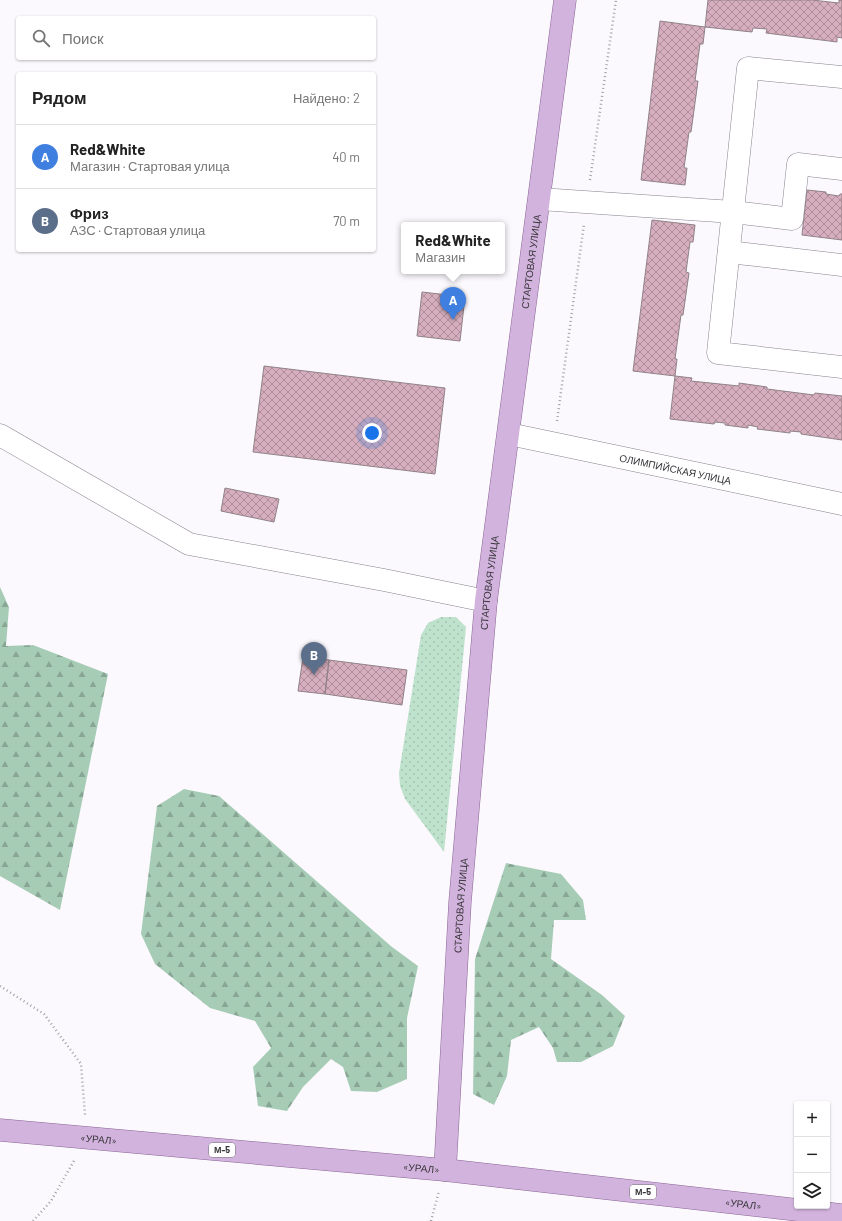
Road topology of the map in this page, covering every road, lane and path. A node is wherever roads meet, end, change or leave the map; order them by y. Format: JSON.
{"nodes":[{"id":1,"x":565,"y":0,"type":"edge"},
{"id":2,"x":842,"y":77,"type":"edge"},
{"id":3,"x":842,"y":169,"type":"edge"},
{"id":4,"x":540,"y":199,"type":"junction"},
{"id":5,"x":733,"y":212,"type":"junction"},
{"id":6,"x":729,"y":252,"type":"junction"},
{"id":7,"x":842,"y":265,"type":"edge"},
{"id":8,"x":842,"y":367,"type":"edge"},
{"id":9,"x":509,"y":434,"type":"junction"},
{"id":10,"x":0,"y":435,"type":"edge"},
{"id":11,"x":842,"y":504,"type":"edge"},
{"id":12,"x":486,"y":601,"type":"junction"},
{"id":13,"x":0,"y":986,"type":"edge"},
{"id":14,"x":0,"y":1130,"type":"edge"},
{"id":15,"x":87,"y":1138,"type":"junction"},
{"id":16,"x":445,"y":1170,"type":"junction"},
{"id":17,"x":842,"y":1215,"type":"edge"},
{"id":18,"x":33,"y":1221,"type":"edge"},
{"id":19,"x":431,"y":1221,"type":"edge"}],
"edges":[{"from":1,"to":4,"type":"main road","name":"СТАРТОВАЯ УЛИЦА"},
{"from":2,"to":5,"type":"street"},
{"from":3,"to":5,"type":"street"},
{"from":4,"to":5,"type":"street"},
{"from":4,"to":9,"type":"main road","name":"СТАРТОВАЯ УЛИЦА"},
{"from":5,"to":6,"type":"street"},
{"from":6,"to":7,"type":"street"},
{"from":6,"to":8,"type":"street"},
{"from":9,"to":11,"type":"street","name":"ОЛИМПИЙСКАЯ УЛИЦА"},
{"from":9,"to":12,"type":"main road","name":"СТАРТОВАЯ УЛИЦА"},
{"from":10,"to":12,"type":"street"},
{"from":12,"to":16,"type":"main road","name":"СТАРТОВАЯ УЛИЦА"},
{"from":13,"to":15,"type":"path"},
{"from":14,"to":15,"type":"main road","name":"«УРАЛ»","number":"М-5"},
{"from":15,"to":16,"type":"main road","name":"«УРАЛ»","number":"М-5"},
{"from":15,"to":18,"type":"path"},
{"from":16,"to":17,"type":"main road","name":"«УРАЛ»","number":"М-5"},
{"from":16,"to":19,"type":"path"}]}
